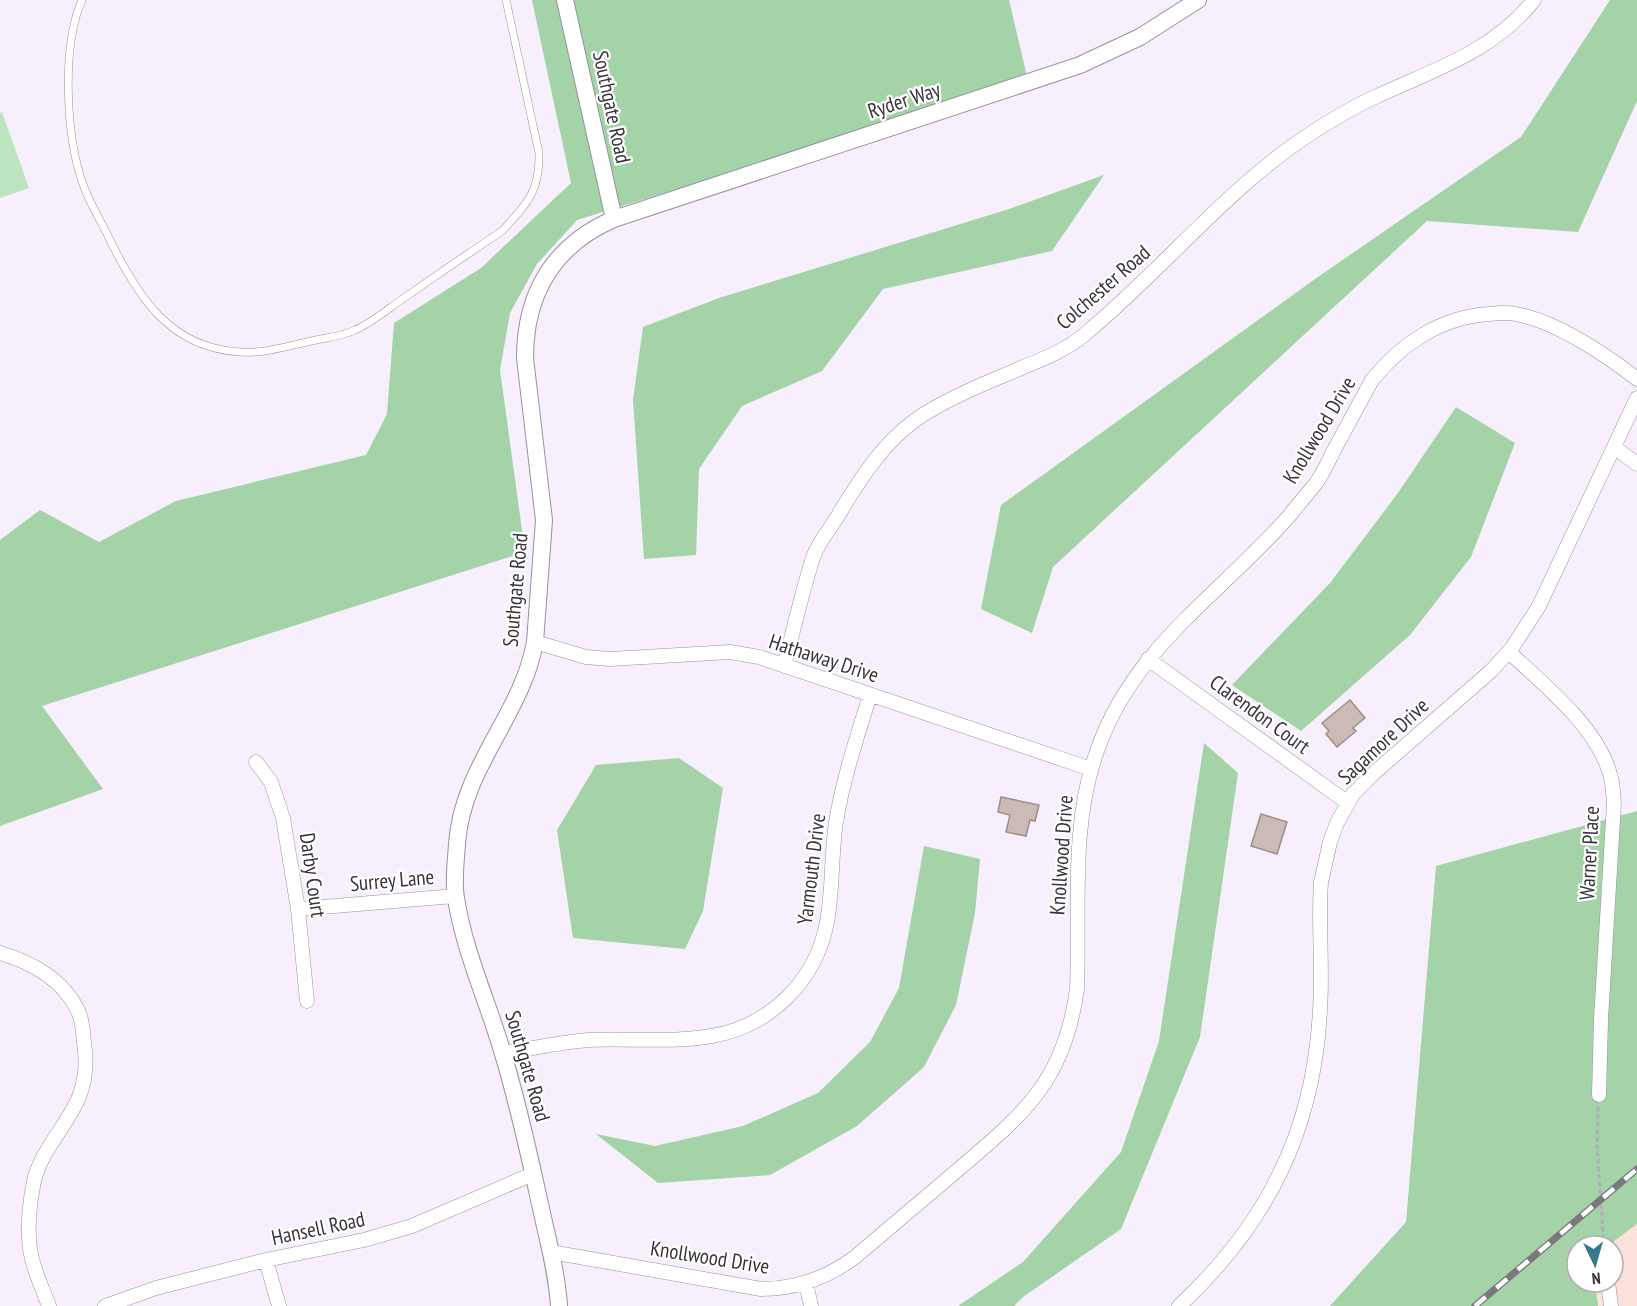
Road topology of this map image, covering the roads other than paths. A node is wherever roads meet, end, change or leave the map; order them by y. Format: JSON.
{"nodes":[{"id":1,"x":82,"y":0,"type":"edge"},
{"id":2,"x":506,"y":0,"type":"edge"},
{"id":3,"x":565,"y":0,"type":"edge"},
{"id":4,"x":1198,"y":0,"type":"edge"},
{"id":5,"x":1534,"y":0,"type":"edge"},
{"id":6,"x":614,"y":219,"type":"junction"},
{"id":7,"x":1637,"y":379,"type":"edge"},
{"id":8,"x":1637,"y":398,"type":"edge"},
{"id":9,"x":1614,"y":447,"type":"junction"},
{"id":10,"x":1637,"y":464,"type":"edge"},
{"id":11,"x":535,"y":642,"type":"junction"},
{"id":12,"x":1509,"y":652,"type":"junction"},
{"id":13,"x":1148,"y":659,"type":"junction"},
{"id":14,"x":784,"y":666,"type":"junction"},
{"id":15,"x":870,"y":695,"type":"junction"},
{"id":16,"x":256,"y":762,"type":"dead end"},
{"id":17,"x":1091,"y":769,"type":"junction"},
{"id":18,"x":1348,"y":803,"type":"junction"},
{"id":19,"x":455,"y":896,"type":"junction"},
{"id":20,"x":298,"y":909,"type":"junction"},
{"id":21,"x":0,"y":953,"type":"edge"},
{"id":22,"x":307,"y":1001,"type":"dead end"},
{"id":23,"x":503,"y":1053,"type":"junction"},
{"id":24,"x":1599,"y":1095,"type":"road end"},
{"id":25,"x":533,"y":1174,"type":"junction"},
{"id":26,"x":551,"y":1252,"type":"junction"},
{"id":27,"x":266,"y":1260,"type":"junction"},
{"id":28,"x":806,"y":1283,"type":"junction"},
{"id":29,"x":49,"y":1306,"type":"edge"},
{"id":30,"x":105,"y":1306,"type":"edge"},
{"id":31,"x":279,"y":1306,"type":"edge"},
{"id":32,"x":559,"y":1306,"type":"edge"},
{"id":33,"x":811,"y":1306,"type":"edge"},
{"id":34,"x":1179,"y":1306,"type":"edge"}],
"edges":[{"from":1,"to":2,"type":"lane"},
{"from":3,"to":6,"type":"street","name":"Southgate Road"},
{"from":4,"to":6,"type":"street","name":"Ryder Way"},
{"from":5,"to":14,"type":"street","name":"Colchester Road"},
{"from":6,"to":11,"type":"street","name":"Southgate Road"},
{"from":7,"to":13,"type":"street","name":"Knollwood Drive"},
{"from":8,"to":9,"type":"street","name":"Sagamore Drive"},
{"from":9,"to":10,"type":"street"},
{"from":9,"to":12,"type":"street","name":"Sagamore Drive"},
{"from":11,"to":14,"type":"street","name":"Hathaway Drive"},
{"from":11,"to":19,"type":"street","name":"Southgate Road"},
{"from":12,"to":18,"type":"street","name":"Sagamore Drive"},
{"from":12,"to":24,"type":"street","name":"Warner Place"},
{"from":13,"to":17,"type":"street","name":"Knollwood Drive"},
{"from":13,"to":18,"type":"street","name":"Clarendon Court"},
{"from":14,"to":15,"type":"street","name":"Hathaway Drive"},
{"from":15,"to":17,"type":"street","name":"Hathaway Drive"},
{"from":15,"to":23,"type":"street","name":"Yarmouth Drive"},
{"from":16,"to":20,"type":"street","name":"Darby Court"},
{"from":17,"to":28,"type":"street","name":"Knollwood Drive"},
{"from":18,"to":34,"type":"street","name":"Sagamore Drive"},
{"from":19,"to":20,"type":"street","name":"Surrey Lane"},
{"from":19,"to":23,"type":"street","name":"Southgate Road"},
{"from":20,"to":22,"type":"street","name":"Darby Court"},
{"from":21,"to":29,"type":"street"},
{"from":23,"to":25,"type":"street","name":"Southgate Road"},
{"from":25,"to":26,"type":"street","name":"Southgate Road"},
{"from":25,"to":27,"type":"street","name":"Hansell Road"},
{"from":26,"to":28,"type":"street","name":"Knollwood Drive"},
{"from":26,"to":32,"type":"street","name":"Southgate Road"},
{"from":27,"to":30,"type":"street","name":"Hansell Road"},
{"from":27,"to":31,"type":"street"},
{"from":28,"to":33,"type":"street"}]}
